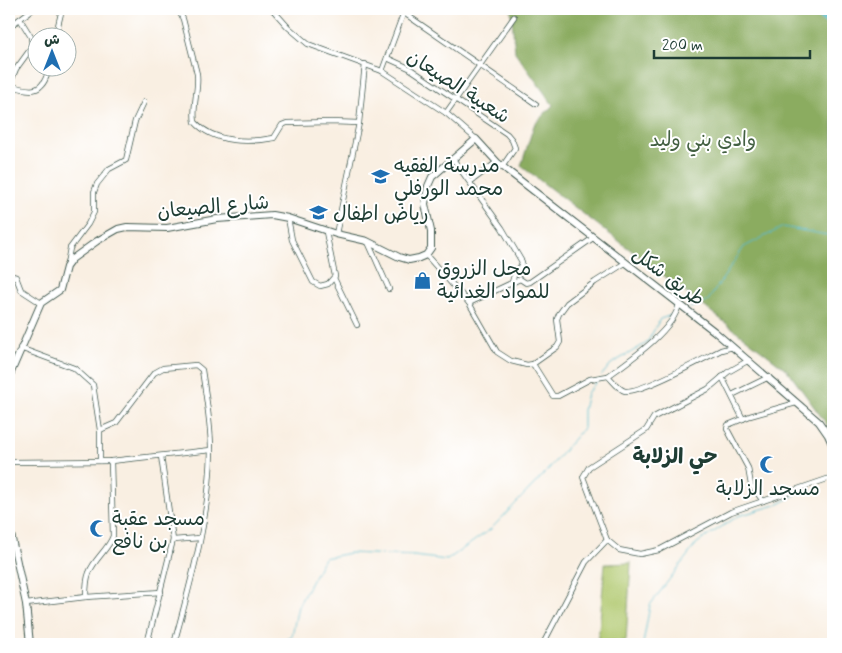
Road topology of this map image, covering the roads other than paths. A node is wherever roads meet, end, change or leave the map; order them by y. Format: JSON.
{"nodes":[{"id":1,"x":33,"y":9,"type":"edge"},
{"id":2,"x":62,"y":9,"type":"edge"},
{"id":3,"x":178,"y":9,"type":"edge"},
{"id":4,"x":272,"y":9,"type":"edge"},
{"id":5,"x":404,"y":11,"type":"edge"},
{"id":6,"x":514,"y":17,"type":"dead end"},
{"id":7,"x":20,"y":19,"type":"junction"},
{"id":8,"x":9,"y":27,"type":"edge"},
{"id":9,"x":57,"y":28,"type":"edge"},
{"id":10,"x":387,"y":58,"type":"junction"},
{"id":11,"x":365,"y":64,"type":"junction"},
{"id":12,"x":481,"y":65,"type":"junction"},
{"id":13,"x":382,"y":71,"type":"junction"},
{"id":14,"x":45,"y":78,"type":"edge"},
{"id":15,"x":9,"y":86,"type":"edge"},
{"id":16,"x":456,"y":100,"type":"junction"},
{"id":17,"x":144,"y":102,"type":"dead end"},
{"id":18,"x":536,"y":104,"type":"dead end"},
{"id":19,"x":446,"y":113,"type":"junction"},
{"id":20,"x":358,"y":123,"type":"junction"},
{"id":21,"x":476,"y":139,"type":"junction"},
{"id":22,"x":453,"y":159,"type":"junction"},
{"id":23,"x":500,"y":164,"type":"junction"},
{"id":24,"x":470,"y":182,"type":"junction"},
{"id":25,"x":288,"y":218,"type":"junction"},
{"id":26,"x":326,"y":232,"type":"junction"},
{"id":27,"x":336,"y":234,"type":"junction"},
{"id":28,"x":593,"y":238,"type":"junction"},
{"id":29,"x":367,"y":241,"type":"junction"},
{"id":30,"x":426,"y":255,"type":"junction"},
{"id":31,"x":625,"y":263,"type":"junction"},
{"id":32,"x":66,"y":267,"type":"junction"},
{"id":33,"x":9,"y":275,"type":"edge"},
{"id":34,"x":334,"y":278,"type":"junction"},
{"id":35,"x":512,"y":284,"type":"junction"},
{"id":36,"x":389,"y":289,"type":"dead end"},
{"id":37,"x":41,"y":303,"type":"junction"},
{"id":38,"x":469,"y":303,"type":"junction"},
{"id":39,"x":679,"y":304,"type":"junction"},
{"id":40,"x":356,"y":325,"type":"dead end"},
{"id":41,"x":733,"y":347,"type":"junction"},
{"id":42,"x":20,"y":348,"type":"junction"},
{"id":43,"x":749,"y":360,"type":"junction"},
{"id":44,"x":532,"y":364,"type":"junction"},
{"id":45,"x":608,"y":376,"type":"junction"},
{"id":46,"x":9,"y":377,"type":"edge"},
{"id":47,"x":722,"y":377,"type":"junction"},
{"id":48,"x":769,"y":377,"type":"junction"},
{"id":49,"x":732,"y":395,"type":"junction"},
{"id":50,"x":796,"y":403,"type":"junction"},
{"id":51,"x":743,"y":419,"type":"junction"},
{"id":52,"x":100,"y":430,"type":"junction"},
{"id":53,"x":833,"y":446,"type":"edge"},
{"id":54,"x":211,"y":450,"type":"junction"},
{"id":55,"x":161,"y":456,"type":"junction"},
{"id":56,"x":100,"y":461,"type":"junction"},
{"id":57,"x":111,"y":461,"type":"junction"},
{"id":58,"x":9,"y":462,"type":"edge"},
{"id":59,"x":833,"y":477,"type":"edge"},
{"id":60,"x":763,"y":500,"type":"junction"},
{"id":61,"x":9,"y":525,"type":"edge"},
{"id":62,"x":200,"y":538,"type":"junction"},
{"id":63,"x":173,"y":540,"type":"junction"},
{"id":64,"x":607,"y":540,"type":"junction"},
{"id":65,"x":161,"y":592,"type":"junction"},
{"id":66,"x":86,"y":597,"type":"junction"},
{"id":67,"x":26,"y":604,"type":"junction"},
{"id":68,"x":30,"y":644,"type":"edge"},
{"id":69,"x":147,"y":644,"type":"edge"},
{"id":70,"x":174,"y":644,"type":"edge"},
{"id":71,"x":543,"y":644,"type":"edge"}],
"edges":[{"from":1,"to":7,"type":"street"},
{"from":2,"to":9,"type":"street"},
{"from":3,"to":20,"type":"street"},
{"from":4,"to":11,"type":"street"},
{"from":5,"to":10,"type":"street"},
{"from":5,"to":12,"type":"street"},
{"from":6,"to":12,"type":"street"},
{"from":7,"to":8,"type":"street"},
{"from":7,"to":15,"type":"street"},
{"from":10,"to":13,"type":"street"},
{"from":10,"to":16,"type":"street","name":"شعبية الصيعان"},
{"from":11,"to":13,"type":"street"},
{"from":11,"to":20,"type":"street"},
{"from":12,"to":16,"type":"street"},
{"from":12,"to":18,"type":"street"},
{"from":13,"to":19,"type":"street"},
{"from":14,"to":15,"type":"street"},
{"from":16,"to":19,"type":"street"},
{"from":16,"to":23,"type":"street","name":"شعبية الصيعان"},
{"from":17,"to":32,"type":"street"},
{"from":19,"to":21,"type":"street"},
{"from":20,"to":27,"type":"street"},
{"from":21,"to":22,"type":"main road"},
{"from":21,"to":23,"type":"main road","name":"طريق شكل"},
{"from":22,"to":24,"type":"street"},
{"from":22,"to":30,"type":"main road"},
{"from":23,"to":24,"type":"street"},
{"from":23,"to":28,"type":"main road","name":"طريق شكل"},
{"from":24,"to":35,"type":"street"},
{"from":25,"to":26,"type":"main road","name":"شارع الصيعان"},
{"from":25,"to":32,"type":"main road","name":"شارع الصيعان"},
{"from":25,"to":34,"type":"street"},
{"from":26,"to":27,"type":"main road","name":"شارع الصيعان"},
{"from":26,"to":34,"type":"street"},
{"from":27,"to":29,"type":"main road","name":"شارع الصيعان"},
{"from":28,"to":31,"type":"main road","name":"طريق شكل"},
{"from":28,"to":35,"type":"street"},
{"from":29,"to":30,"type":"main road","name":"شارع الصيعان"},
{"from":29,"to":36,"type":"street"},
{"from":30,"to":38,"type":"street"},
{"from":31,"to":39,"type":"main road","name":"طريق شكل"},
{"from":31,"to":44,"type":"street"},
{"from":32,"to":37,"type":"main road"},
{"from":33,"to":37,"type":"street"},
{"from":34,"to":40,"type":"street"},
{"from":35,"to":38,"type":"street"},
{"from":37,"to":42,"type":"main road"},
{"from":38,"to":44,"type":"street"},
{"from":39,"to":41,"type":"main road","name":"طريق شكل"},
{"from":39,"to":45,"type":"street"},
{"from":41,"to":43,"type":"main road","name":"طريق شكل"},
{"from":41,"to":45,"type":"street"},
{"from":42,"to":46,"type":"main road"},
{"from":42,"to":52,"type":"street"},
{"from":43,"to":47,"type":"street"},
{"from":43,"to":48,"type":"main road","name":"طريق شكل"},
{"from":44,"to":45,"type":"street"},
{"from":47,"to":49,"type":"street"},
{"from":47,"to":64,"type":"street"},
{"from":48,"to":49,"type":"street"},
{"from":48,"to":50,"type":"main road","name":"طريق شكل"},
{"from":49,"to":51,"type":"street"},
{"from":50,"to":51,"type":"street"},
{"from":50,"to":53,"type":"main road","name":"طريق شكل"},
{"from":51,"to":60,"type":"street"},
{"from":52,"to":54,"type":"street"},
{"from":52,"to":56,"type":"street"},
{"from":54,"to":55,"type":"street"},
{"from":54,"to":62,"type":"street"},
{"from":55,"to":57,"type":"street"},
{"from":55,"to":63,"type":"street"},
{"from":56,"to":57,"type":"street"},
{"from":56,"to":58,"type":"street"},
{"from":57,"to":66,"type":"street"},
{"from":59,"to":60,"type":"street"},
{"from":60,"to":64,"type":"street"},
{"from":61,"to":67,"type":"main road"},
{"from":62,"to":63,"type":"street"},
{"from":62,"to":70,"type":"street"},
{"from":63,"to":65,"type":"street"},
{"from":64,"to":71,"type":"street"},
{"from":65,"to":66,"type":"street"},
{"from":65,"to":69,"type":"street"},
{"from":66,"to":67,"type":"street"},
{"from":67,"to":68,"type":"main road"}]}
